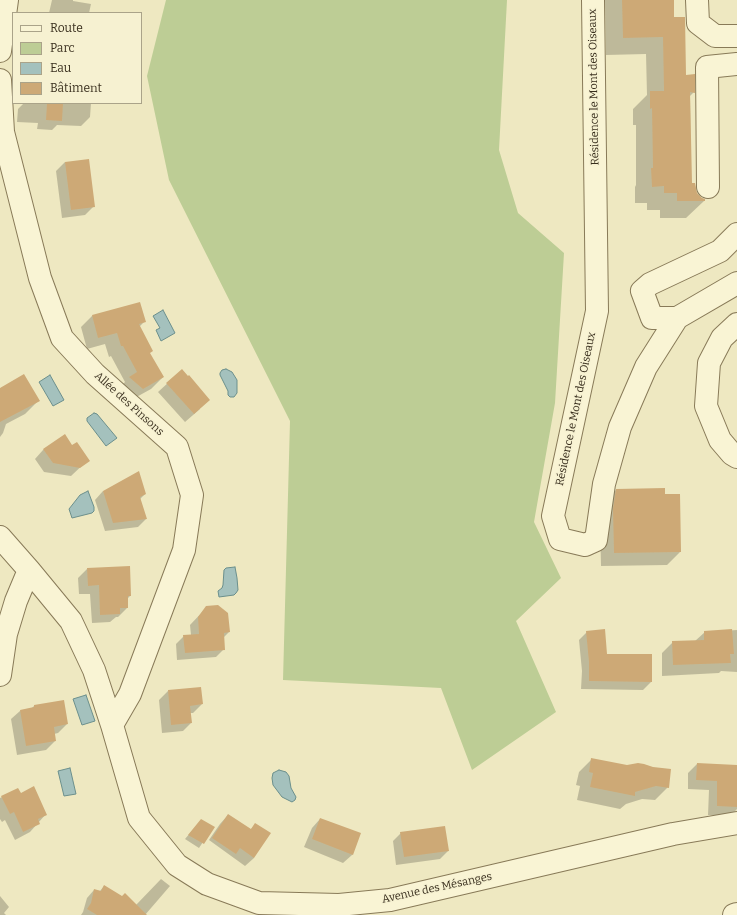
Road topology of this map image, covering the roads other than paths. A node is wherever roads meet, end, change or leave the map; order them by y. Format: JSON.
{"nodes":[{"id":1,"x":7,"y":0,"type":"edge"},
{"id":2,"x":592,"y":0,"type":"edge"},
{"id":3,"x":697,"y":0,"type":"edge"},
{"id":4,"x":737,"y":36,"type":"edge"},
{"id":5,"x":0,"y":51,"type":"edge"},
{"id":6,"x":737,"y":64,"type":"edge"},
{"id":7,"x":0,"y":80,"type":"edge"},
{"id":8,"x":708,"y":187,"type":"dead end"},
{"id":9,"x":737,"y":234,"type":"edge"},
{"id":10,"x":737,"y":282,"type":"edge"},
{"id":11,"x":677,"y":318,"type":"junction"},
{"id":12,"x":737,"y":324,"type":"edge"},
{"id":13,"x":737,"y":457,"type":"edge"},
{"id":14,"x":0,"y":537,"type":"edge"},
{"id":15,"x":29,"y":570,"type":"junction"},
{"id":16,"x":0,"y":675,"type":"edge"},
{"id":17,"x":112,"y":725,"type":"junction"},
{"id":18,"x":737,"y":823,"type":"edge"},
{"id":19,"x":737,"y":914,"type":"edge"},
{"id":20,"x":734,"y":915,"type":"edge"}],
"edges":[{"from":1,"to":5,"type":"street"},
{"from":2,"to":11,"type":"street","name":"Résidence le Mont des Oiseaux"},
{"from":3,"to":4,"type":"street"},
{"from":6,"to":8,"type":"street"},
{"from":7,"to":17,"type":"street","name":"Allée des Pinsons"},
{"from":9,"to":11,"type":"street"},
{"from":10,"to":11,"type":"street","name":"Résidence le Mont des Oiseaux"},
{"from":12,"to":13,"type":"street"},
{"from":14,"to":15,"type":"street","name":"Avenue des Mésanges"},
{"from":15,"to":16,"type":"street"},
{"from":15,"to":17,"type":"street","name":"Avenue des Mésanges"},
{"from":17,"to":18,"type":"street","name":"Avenue des Mésanges"},
{"from":19,"to":20,"type":"street"}]}
